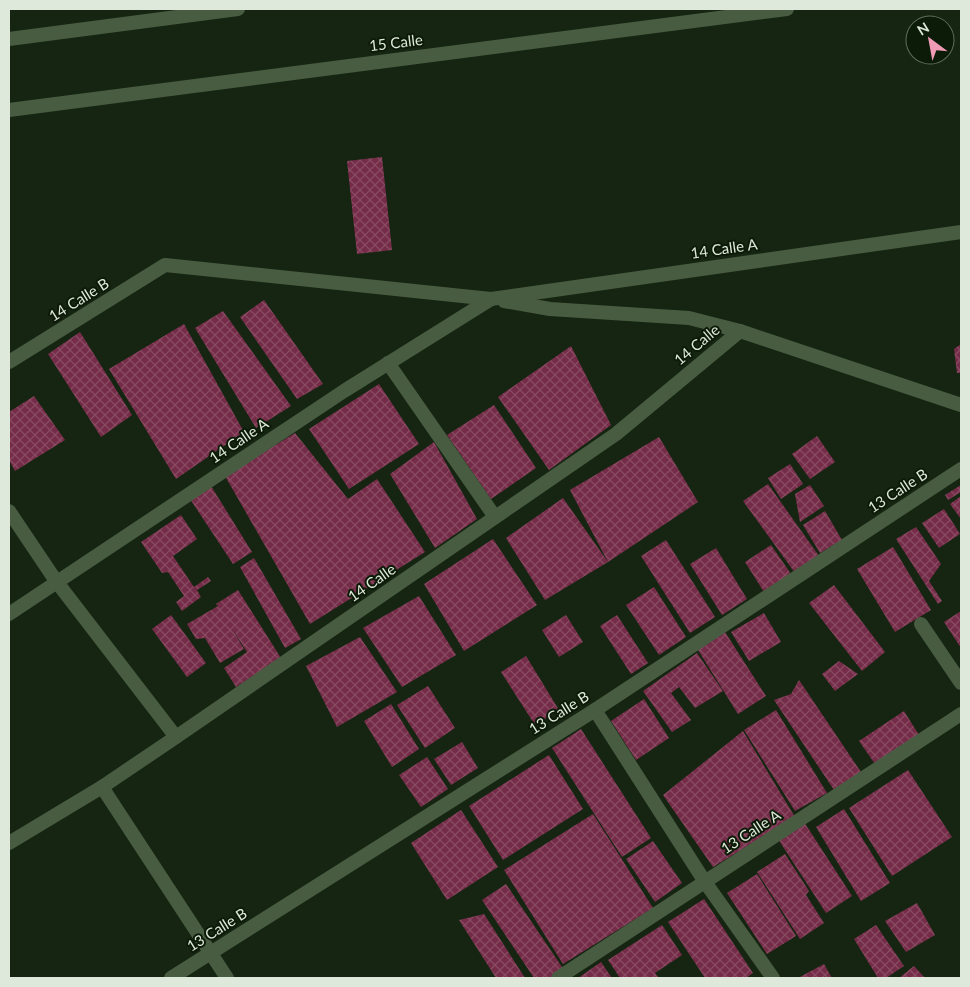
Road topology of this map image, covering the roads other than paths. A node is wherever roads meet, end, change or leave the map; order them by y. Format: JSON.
{"nodes":[{"id":1,"x":238,"y":9,"type":"edge"},
{"id":2,"x":787,"y":9,"type":"edge"},
{"id":3,"x":168,"y":13,"type":"edge"},
{"id":4,"x":9,"y":39,"type":"edge"},
{"id":5,"x":9,"y":110,"type":"edge"},
{"id":6,"x":961,"y":232,"type":"edge"},
{"id":7,"x":166,"y":265,"type":"joint"},
{"id":8,"x":491,"y":299,"type":"junction"},
{"id":9,"x":740,"y":331,"type":"junction"},
{"id":10,"x":9,"y":362,"type":"edge"},
{"id":11,"x":388,"y":364,"type":"junction"},
{"id":12,"x":961,"y":405,"type":"edge"},
{"id":13,"x":961,"y":469,"type":"edge"},
{"id":14,"x":9,"y":511,"type":"edge"},
{"id":15,"x":495,"y":518,"type":"junction"},
{"id":16,"x":56,"y":581,"type":"junction"},
{"id":17,"x":9,"y":614,"type":"edge"},
{"id":18,"x":921,"y":624,"type":"dead end"},
{"id":19,"x":961,"y":683,"type":"edge"},
{"id":20,"x":594,"y":710,"type":"junction"},
{"id":21,"x":961,"y":714,"type":"edge"},
{"id":22,"x":176,"y":738,"type":"junction"},
{"id":23,"x":102,"y":787,"type":"junction"},
{"id":24,"x":9,"y":843,"type":"edge"},
{"id":25,"x":705,"y":882,"type":"junction"},
{"id":26,"x":211,"y":953,"type":"junction"},
{"id":27,"x":171,"y":978,"type":"edge"},
{"id":28,"x":227,"y":978,"type":"edge"},
{"id":29,"x":558,"y":978,"type":"edge"},
{"id":30,"x":773,"y":978,"type":"edge"}],
"edges":[{"from":1,"to":3,"type":"street"},
{"from":2,"to":5,"type":"street","name":"15 Calle"},
{"from":3,"to":4,"type":"street"},
{"from":6,"to":8,"type":"street","name":"14 Calle A"},
{"from":7,"to":8,"type":"street","name":"14 Calle A"},
{"from":7,"to":10,"type":"street","name":"14 Calle B"},
{"from":8,"to":9,"type":"street"},
{"from":8,"to":11,"type":"street","name":"14 Calle A"},
{"from":9,"to":12,"type":"street"},
{"from":9,"to":15,"type":"street","name":"14 Calle"},
{"from":11,"to":15,"type":"street"},
{"from":11,"to":16,"type":"street","name":"14 Calle A"},
{"from":13,"to":20,"type":"street","name":"13 Calle B"},
{"from":14,"to":16,"type":"street"},
{"from":15,"to":22,"type":"street","name":"14 Calle"},
{"from":16,"to":17,"type":"street","name":"14 Calle A"},
{"from":16,"to":22,"type":"street"},
{"from":18,"to":19,"type":"street"},
{"from":20,"to":25,"type":"street"},
{"from":20,"to":26,"type":"street","name":"13 Calle B"},
{"from":21,"to":25,"type":"street","name":"13 Calle A"},
{"from":22,"to":23,"type":"street","name":"14 Calle"},
{"from":23,"to":24,"type":"street","name":"14 Calle"},
{"from":23,"to":26,"type":"street"},
{"from":25,"to":29,"type":"street","name":"13 Calle A"},
{"from":25,"to":30,"type":"street"},
{"from":26,"to":27,"type":"street","name":"13 Calle B"},
{"from":26,"to":28,"type":"street"}]}
